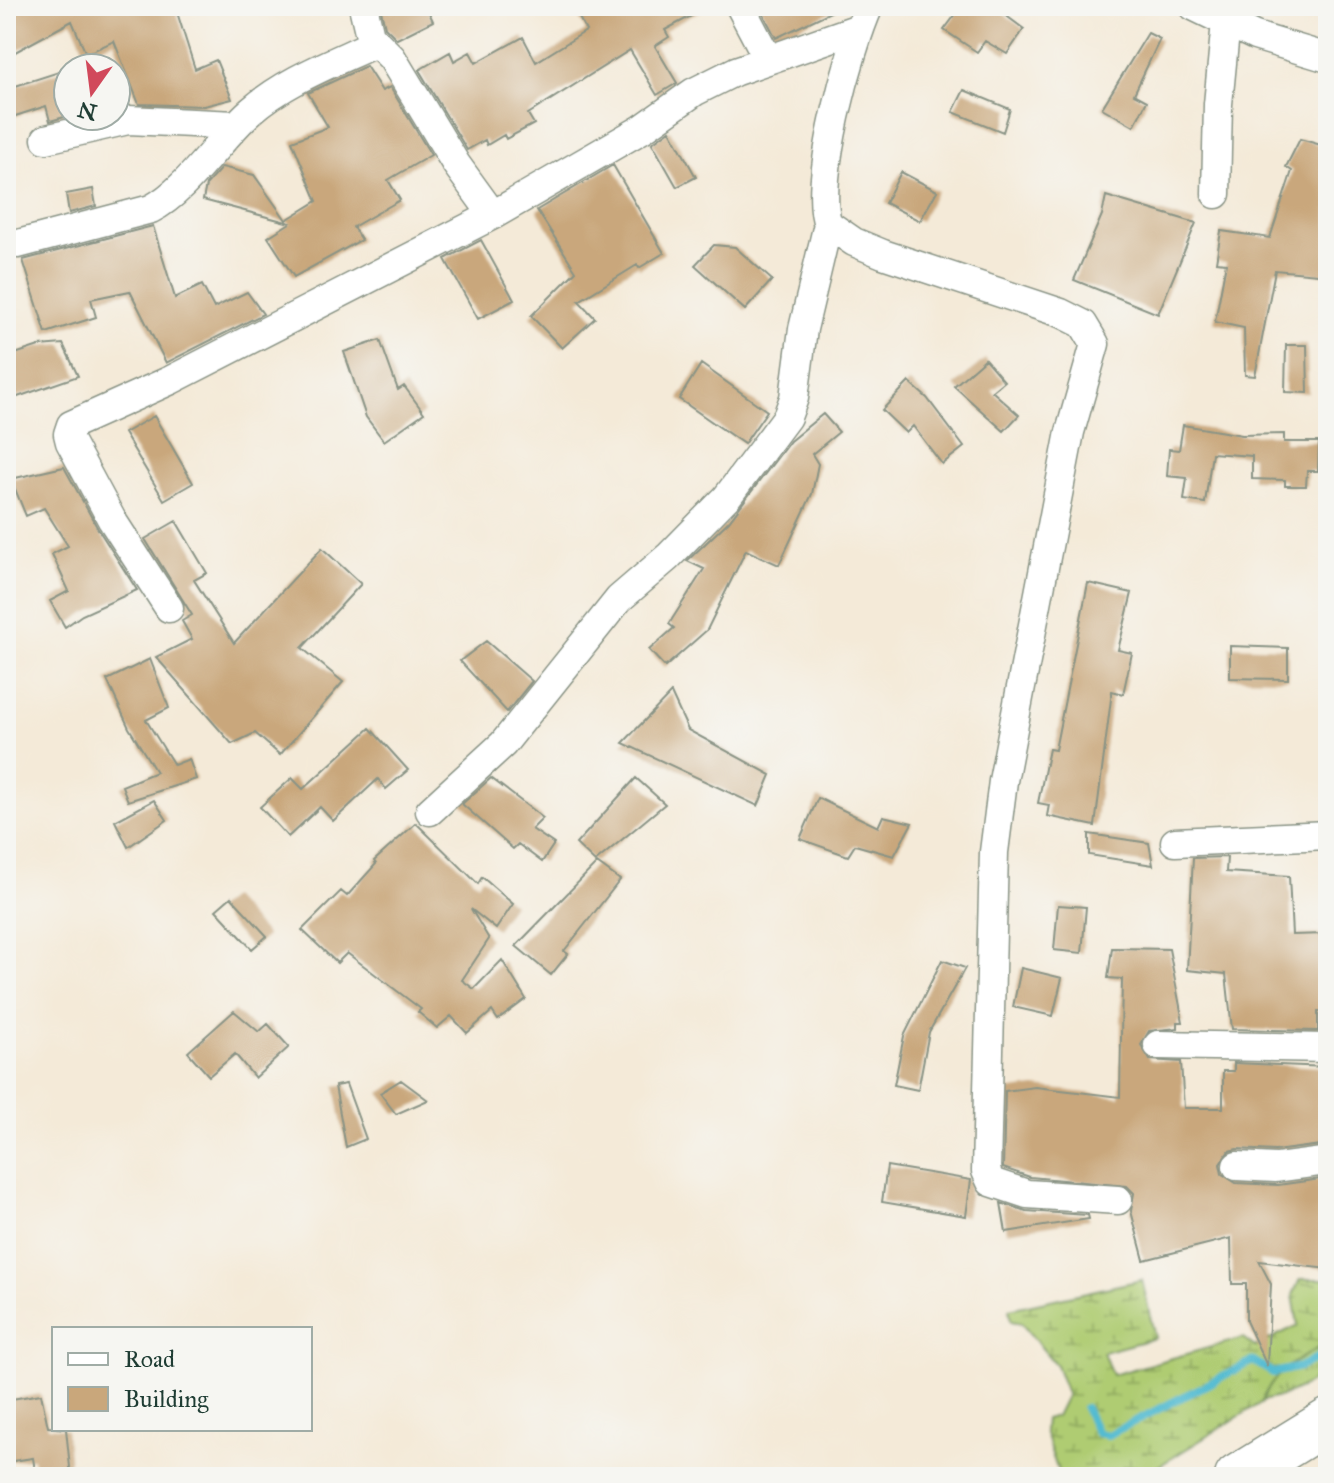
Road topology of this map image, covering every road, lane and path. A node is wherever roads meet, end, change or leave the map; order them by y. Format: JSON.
{"nodes":[{"id":1,"x":363,"y":6,"type":"edge"},
{"id":2,"x":740,"y":6,"type":"edge"},
{"id":3,"x":1193,"y":6,"type":"edge"},
{"id":4,"x":864,"y":17,"type":"edge"},
{"id":5,"x":1226,"y":22,"type":"junction"},
{"id":6,"x":375,"y":43,"type":"junction"},
{"id":7,"x":1328,"y":58,"type":"edge"},
{"id":8,"x":768,"y":59,"type":"junction"},
{"id":9,"x":236,"y":125,"type":"junction"},
{"id":10,"x":46,"y":139,"type":"dead end"},
{"id":11,"x":1216,"y":194,"type":"dead end"},
{"id":12,"x":493,"y":215,"type":"junction"},
{"id":13,"x":828,"y":224,"type":"junction"},
{"id":14,"x":18,"y":244,"type":"dead end"},
{"id":15,"x":169,"y":608,"type":"dead end"},
{"id":16,"x":430,"y":811,"type":"dead end"},
{"id":17,"x":1328,"y":835,"type":"edge"},
{"id":18,"x":1175,"y":842,"type":"dead end"},
{"id":19,"x":1158,"y":1045,"type":"dead end"},
{"id":20,"x":1328,"y":1048,"type":"edge"},
{"id":21,"x":1328,"y":1161,"type":"edge"},
{"id":22,"x":1237,"y":1166,"type":"dead end"},
{"id":23,"x":1118,"y":1200,"type":"dead end"},
{"id":24,"x":1328,"y":1421,"type":"edge"},
{"id":25,"x":1237,"y":1477,"type":"edge"}],
"edges":[{"from":1,"to":6,"type":"street"},
{"from":2,"to":8,"type":"street"},
{"from":3,"to":5,"type":"street"},
{"from":4,"to":8,"type":"street"},
{"from":4,"to":13,"type":"street"},
{"from":5,"to":7,"type":"street"},
{"from":5,"to":11,"type":"street"},
{"from":6,"to":9,"type":"street"},
{"from":6,"to":12,"type":"street"},
{"from":8,"to":12,"type":"street"},
{"from":9,"to":10,"type":"street"},
{"from":9,"to":14,"type":"street"},
{"from":12,"to":15,"type":"street"},
{"from":13,"to":16,"type":"street"},
{"from":13,"to":23,"type":"street"},
{"from":17,"to":18,"type":"street"},
{"from":19,"to":20,"type":"street"},
{"from":21,"to":22,"type":"street"},
{"from":24,"to":25,"type":"highway"}]}
